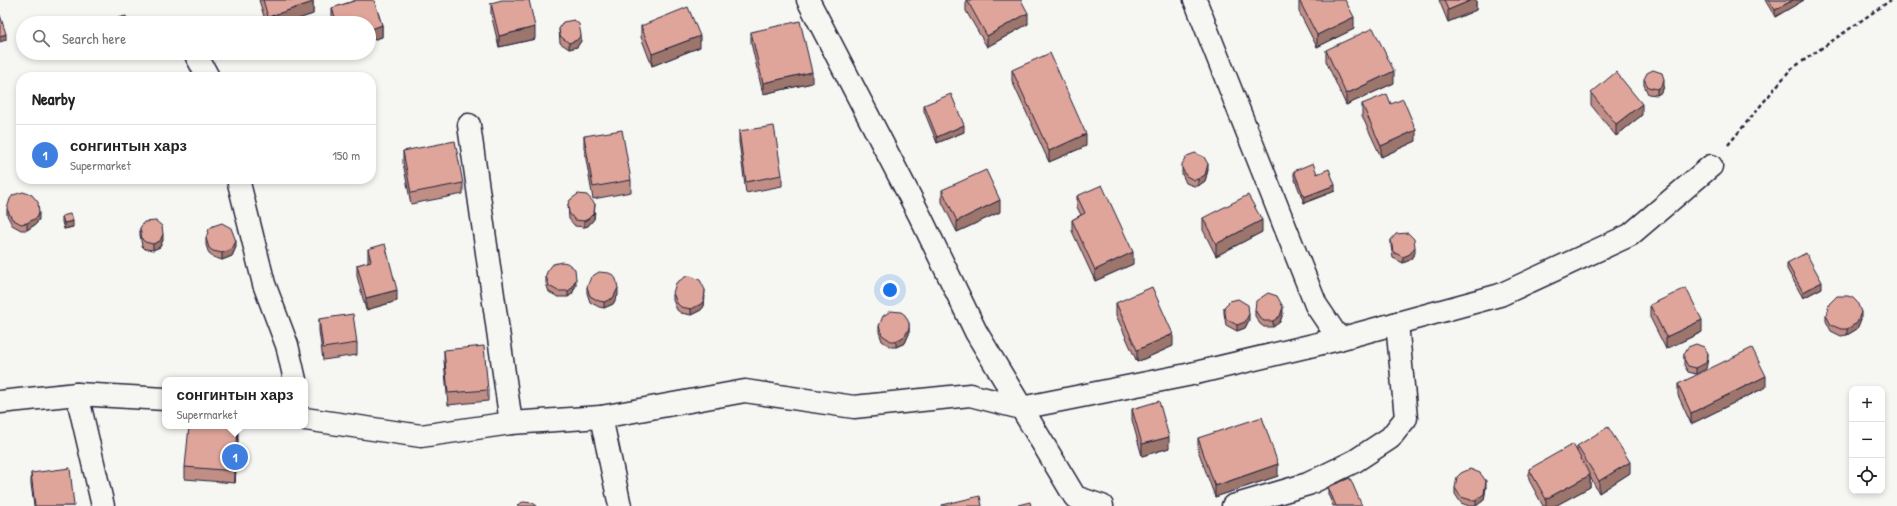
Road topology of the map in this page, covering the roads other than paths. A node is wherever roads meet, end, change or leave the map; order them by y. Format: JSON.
{"nodes":[{"id":1,"x":808,"y":0,"type":"edge"},
{"id":2,"x":1195,"y":0,"type":"edge"},
{"id":3,"x":199,"y":60,"type":"edge"},
{"id":4,"x":205,"y":72,"type":"edge"},
{"id":5,"x":469,"y":125,"type":"dead end"},
{"id":6,"x":1711,"y":166,"type":"road end"},
{"id":7,"x":239,"y":184,"type":"edge"},
{"id":8,"x":1397,"y":323,"type":"junction"},
{"id":9,"x":1339,"y":339,"type":"junction"},
{"id":10,"x":295,"y":377,"type":"edge"},
{"id":11,"x":77,"y":394,"type":"junction"},
{"id":12,"x":162,"y":399,"type":"edge"},
{"id":13,"x":0,"y":402,"type":"edge"},
{"id":14,"x":1021,"y":408,"type":"junction"},
{"id":15,"x":601,"y":417,"type":"junction"},
{"id":16,"x":308,"y":419,"type":"edge"},
{"id":17,"x":511,"y":423,"type":"junction"},
{"id":18,"x":103,"y":506,"type":"edge"},
{"id":19,"x":620,"y":506,"type":"edge"},
{"id":20,"x":1102,"y":506,"type":"edge"},
{"id":21,"x":1233,"y":506,"type":"edge"}],
"edges":[{"from":1,"to":14,"type":"street"},
{"from":2,"to":9,"type":"street"},
{"from":3,"to":4,"type":"street"},
{"from":5,"to":17,"type":"street"},
{"from":6,"to":8,"type":"street"},
{"from":7,"to":10,"type":"street"},
{"from":8,"to":9,"type":"street"},
{"from":8,"to":21,"type":"street"},
{"from":9,"to":14,"type":"street"},
{"from":11,"to":12,"type":"street"},
{"from":11,"to":13,"type":"street"},
{"from":11,"to":18,"type":"street"},
{"from":14,"to":15,"type":"street"},
{"from":14,"to":20,"type":"street"},
{"from":15,"to":17,"type":"street"},
{"from":15,"to":19,"type":"street"},
{"from":16,"to":17,"type":"street"}]}
